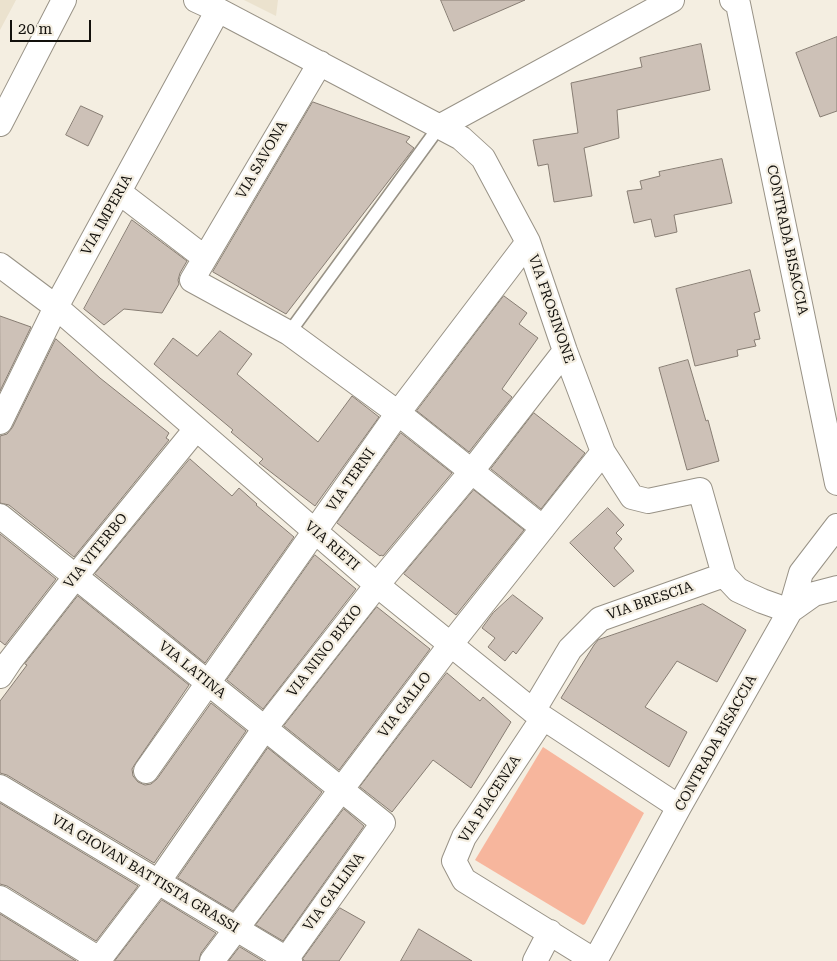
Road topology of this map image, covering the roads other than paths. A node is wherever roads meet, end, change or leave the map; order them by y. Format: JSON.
{"nodes":[{"id":1,"x":64,"y":0,"type":"edge"},
{"id":2,"x":196,"y":0,"type":"edge"},
{"id":3,"x":672,"y":0,"type":"edge"},
{"id":4,"x":732,"y":0,"type":"edge"},
{"id":5,"x":218,"y":10,"type":"junction"},
{"id":6,"x":320,"y":63,"type":"junction"},
{"id":7,"x":0,"y":124,"type":"edge"},
{"id":8,"x":440,"y":127,"type":"junction"},
{"id":9,"x":119,"y":192,"type":"junction"},
{"id":10,"x":528,"y":242,"type":"junction"},
{"id":11,"x":205,"y":258,"type":"junction"},
{"id":12,"x":0,"y":265,"type":"edge"},
{"id":13,"x":56,"y":308,"type":"junction"},
{"id":14,"x":289,"y":333,"type":"junction"},
{"id":15,"x":565,"y":351,"type":"junction"},
{"id":16,"x":398,"y":413,"type":"junction"},
{"id":17,"x":0,"y":422,"type":"edge"},
{"id":18,"x":196,"y":429,"type":"junction"},
{"id":19,"x":604,"y":452,"type":"junction"},
{"id":20,"x":471,"y":472,"type":"junction"},
{"id":21,"x":837,"y":483,"type":"edge"},
{"id":22,"x":0,"y":516,"type":"edge"},
{"id":23,"x":837,"y":526,"type":"edge"},
{"id":24,"x":543,"y":528,"type":"junction"},
{"id":25,"x":315,"y":532,"type":"junction"},
{"id":26,"x":724,"y":575,"type":"junction"},
{"id":27,"x":76,"y":576,"type":"junction"},
{"id":28,"x":377,"y":585,"type":"junction"},
{"id":29,"x":837,"y":588,"type":"edge"},
{"id":30,"x":790,"y":611,"type":"junction"},
{"id":31,"x":451,"y":644,"type":"junction"},
{"id":32,"x":0,"y":676,"type":"edge"},
{"id":33,"x":209,"y":684,"type":"junction"},
{"id":34,"x":538,"y":715,"type":"junction"},
{"id":35,"x":265,"y":728,"type":"junction"},
{"id":36,"x":146,"y":771,"type":"dead end"},
{"id":37,"x":0,"y":787,"type":"edge"},
{"id":38,"x":342,"y":789,"type":"junction"},
{"id":39,"x":679,"y":807,"type":"junction"},
{"id":40,"x":384,"y":823,"type":"joint"},
{"id":41,"x":158,"y":882,"type":"junction"},
{"id":42,"x":0,"y":898,"type":"edge"},
{"id":43,"x":236,"y":929,"type":"junction"},
{"id":44,"x":550,"y":932,"type":"junction"},
{"id":45,"x":98,"y":960,"type":"edge"},
{"id":46,"x":287,"y":960,"type":"edge"},
{"id":47,"x":212,"y":961,"type":"edge"},
{"id":48,"x":535,"y":961,"type":"edge"},
{"id":49,"x":595,"y":961,"type":"edge"}],
"edges":[{"from":1,"to":7,"type":"street"},
{"from":2,"to":5,"type":"street","name":"VIA FROSINONE"},
{"from":3,"to":8,"type":"street"},
{"from":4,"to":21,"type":"street","name":"CONTRADA BISACCIA"},
{"from":5,"to":6,"type":"street","name":"VIA FROSINONE"},
{"from":5,"to":9,"type":"street","name":"VIA IMPERIA"},
{"from":6,"to":8,"type":"street","name":"VIA FROSINONE"},
{"from":6,"to":11,"type":"street","name":"VIA SAVONA"},
{"from":8,"to":10,"type":"street","name":"VIA FROSINONE"},
{"from":8,"to":14,"type":"lane"},
{"from":9,"to":11,"type":"street"},
{"from":9,"to":13,"type":"street","name":"VIA IMPERIA"},
{"from":10,"to":15,"type":"street","name":"VIA FROSINONE"},
{"from":10,"to":16,"type":"street","name":"VIA TERNI"},
{"from":11,"to":14,"type":"street","name":"VIA SAVONA"},
{"from":12,"to":13,"type":"street","name":"VIA RIETI"},
{"from":13,"to":17,"type":"street","name":"VIA IMPERIA"},
{"from":13,"to":18,"type":"street","name":"VIA RIETI"},
{"from":14,"to":16,"type":"street"},
{"from":15,"to":19,"type":"street","name":"VIA FROSINONE"},
{"from":15,"to":20,"type":"street","name":"VIA NINO BIXIO"},
{"from":16,"to":20,"type":"street"},
{"from":16,"to":25,"type":"street","name":"VIA TERNI"},
{"from":18,"to":25,"type":"street","name":"VIA RIETI"},
{"from":18,"to":27,"type":"street","name":"VIA VITERBO"},
{"from":19,"to":24,"type":"street","name":"VIA GALLO"},
{"from":19,"to":26,"type":"street","name":"VIA FROSINONE"},
{"from":20,"to":24,"type":"street"},
{"from":20,"to":28,"type":"street","name":"VIA NINO BIXIO"},
{"from":22,"to":27,"type":"street","name":"VIA LATINA"},
{"from":23,"to":30,"type":"street","name":"CONTRADA BISACCIA"},
{"from":24,"to":31,"type":"street","name":"VIA GALLO"},
{"from":25,"to":28,"type":"street","name":"VIA RIETI"},
{"from":25,"to":33,"type":"street","name":"VIA TERNI"},
{"from":26,"to":30,"type":"street"},
{"from":26,"to":34,"type":"street","name":"VIA BRESCIA"},
{"from":27,"to":32,"type":"street","name":"VIA VITERBO"},
{"from":27,"to":33,"type":"street","name":"VIA LATINA"},
{"from":28,"to":31,"type":"street","name":"VIA RIETI"},
{"from":28,"to":35,"type":"street","name":"VIA NINO BIXIO"},
{"from":29,"to":30,"type":"street"},
{"from":30,"to":39,"type":"street","name":"CONTRADA BISACCIA"},
{"from":31,"to":34,"type":"street","name":"VIA RIETI"},
{"from":31,"to":38,"type":"street","name":"VIA GALLO"},
{"from":33,"to":35,"type":"street","name":"VIA LATINA"},
{"from":33,"to":36,"type":"street","name":"VIA TERNI"},
{"from":34,"to":39,"type":"street","name":"VIA RIETI"},
{"from":34,"to":44,"type":"street","name":"VIA PIACENZA"},
{"from":35,"to":38,"type":"street","name":"VIA LATINA"},
{"from":35,"to":41,"type":"street","name":"VIA NINO BIXIO"},
{"from":37,"to":41,"type":"street","name":"VIA GIOVAN BATTISTA GRASSI"},
{"from":38,"to":40,"type":"street","name":"VIA LATINA"},
{"from":38,"to":43,"type":"street","name":"VIA GALLO"},
{"from":39,"to":49,"type":"street","name":"CONTRADA BISACCIA"},
{"from":40,"to":46,"type":"street","name":"VIA GALLINA"},
{"from":41,"to":43,"type":"street","name":"VIA GIOVAN BATTISTA GRASSI"},
{"from":41,"to":45,"type":"street","name":"VIA NINO BIXIO"},
{"from":42,"to":45,"type":"street"},
{"from":43,"to":46,"type":"street","name":"VIA GIOVAN BATTISTA GRASSI"},
{"from":43,"to":47,"type":"street","name":"VIA GALLO"},
{"from":44,"to":48,"type":"street"},
{"from":44,"to":49,"type":"street","name":"VIA PIACENZA"}]}
